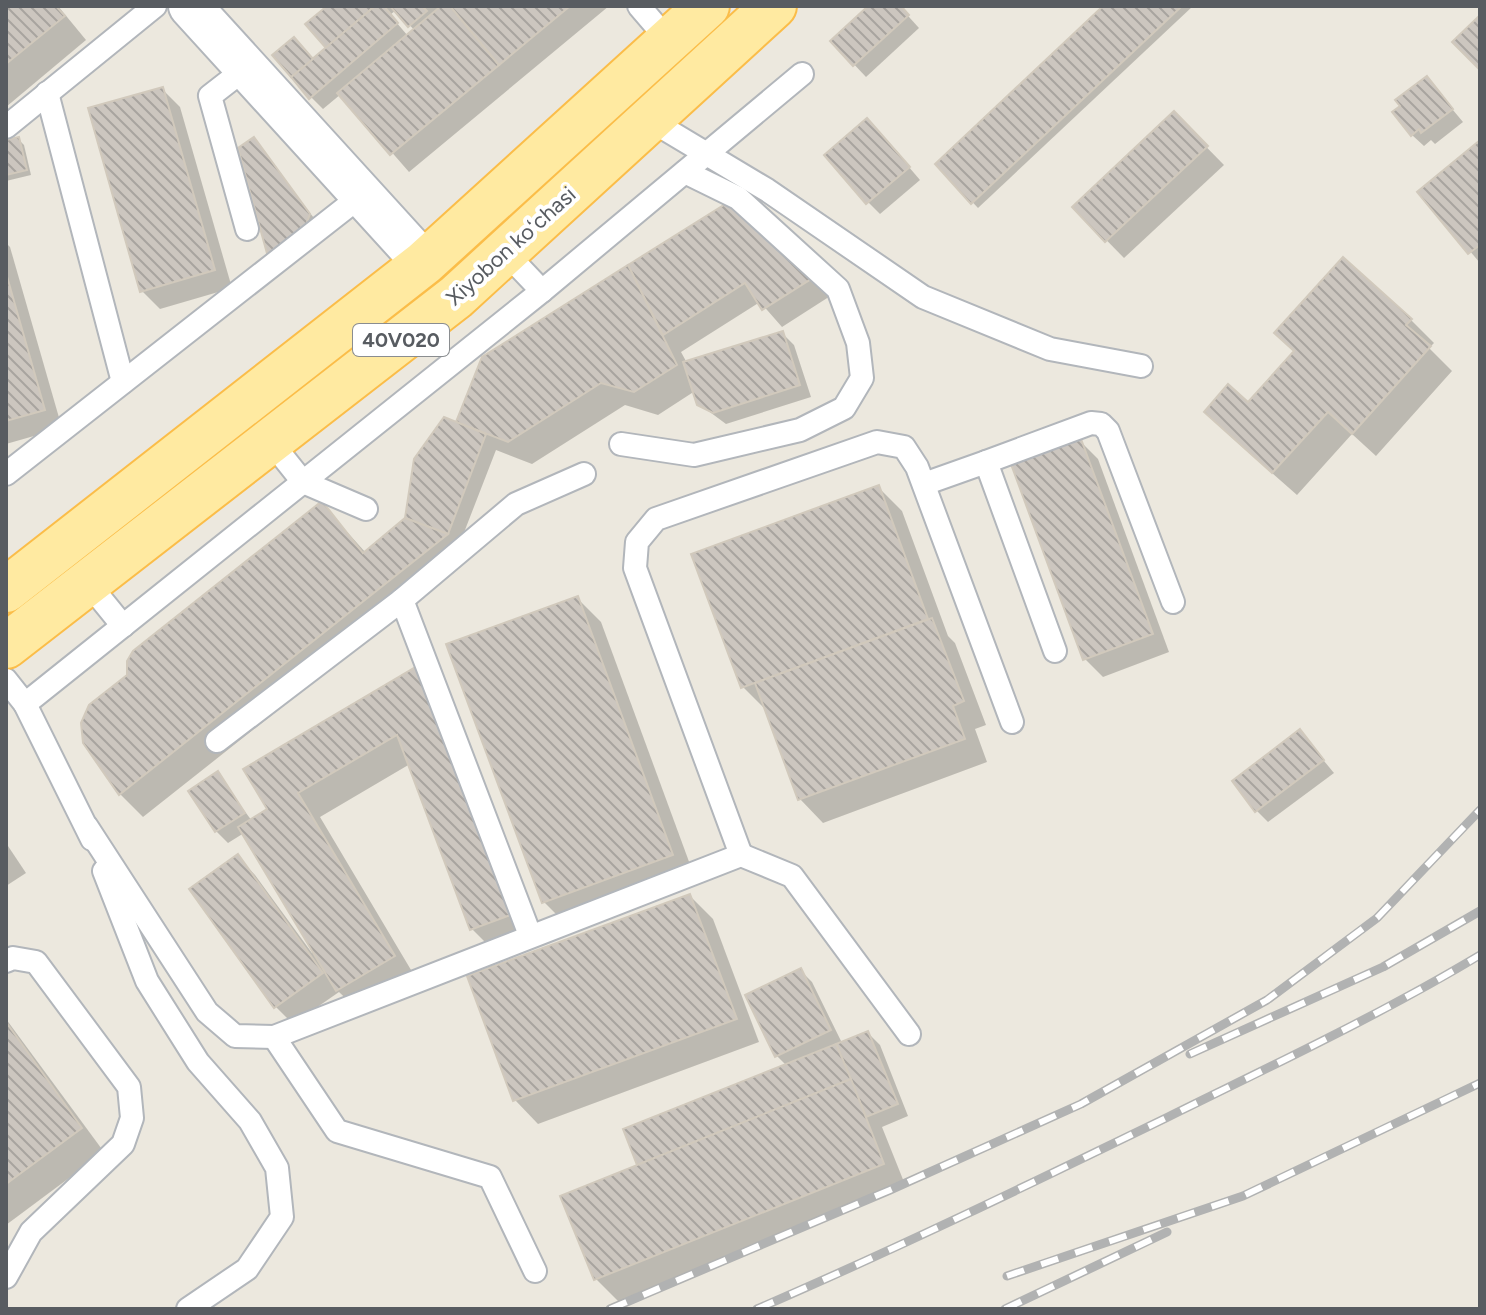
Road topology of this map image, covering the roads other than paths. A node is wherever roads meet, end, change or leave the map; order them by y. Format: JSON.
{"nodes":[{"id":1,"x":155,"y":6,"type":"edge"},
{"id":2,"x":190,"y":6,"type":"edge"},
{"id":3,"x":639,"y":6,"type":"edge"},
{"id":4,"x":707,"y":6,"type":"edge"},
{"id":5,"x":774,"y":6,"type":"edge"},
{"id":6,"x":669,"y":41,"type":"junction"},
{"id":7,"x":246,"y":68,"type":"junction"},
{"id":8,"x":802,"y":74,"type":"dead end"},
{"id":9,"x":47,"y":93,"type":"junction"},
{"id":10,"x":650,"y":120,"type":"junction"},
{"id":11,"x":6,"y":127,"type":"edge"},
{"id":12,"x":705,"y":155,"type":"junction"},
{"id":13,"x":685,"y":172,"type":"junction"},
{"id":14,"x":362,"y":195,"type":"junction"},
{"id":15,"x":247,"y":229,"type":"dead end"},
{"id":16,"x":505,"y":252,"type":"junction"},
{"id":17,"x":424,"y":263,"type":"junction"},
{"id":18,"x":542,"y":291,"type":"junction"},
{"id":19,"x":1141,"y":366,"type":"dead end"},
{"id":20,"x":123,"y":382,"type":"junction"},
{"id":21,"x":271,"y":442,"type":"junction"},
{"id":22,"x":621,"y":444,"type":"dead end"},
{"id":23,"x":986,"y":462,"type":"junction"},
{"id":24,"x":6,"y":474,"type":"edge"},
{"id":25,"x":584,"y":474,"type":"dead end"},
{"id":26,"x":303,"y":482,"type":"junction"},
{"id":27,"x":924,"y":484,"type":"junction"},
{"id":28,"x":366,"y":509,"type":"dead end"},
{"id":29,"x":88,"y":583,"type":"junction"},
{"id":30,"x":6,"y":590,"type":"edge"},
{"id":31,"x":402,"y":600,"type":"junction"},
{"id":32,"x":1173,"y":602,"type":"dead end"},
{"id":33,"x":123,"y":626,"type":"junction"},
{"id":34,"x":6,"y":646,"type":"edge"},
{"id":35,"x":1055,"y":651,"type":"dead end"},
{"id":36,"x":6,"y":680,"type":"edge"},
{"id":37,"x":25,"y":704,"type":"junction"},
{"id":38,"x":1012,"y":722,"type":"dead end"},
{"id":39,"x":217,"y":741,"type":"dead end"},
{"id":40,"x":87,"y":827,"type":"junction"},
{"id":41,"x":741,"y":855,"type":"junction"},
{"id":42,"x":530,"y":935,"type":"junction"},
{"id":43,"x":6,"y":961,"type":"edge"},
{"id":44,"x":909,"y":1034,"type":"dead end"},
{"id":45,"x":274,"y":1037,"type":"junction"},
{"id":46,"x":535,"y":1271,"type":"dead end"},
{"id":47,"x":6,"y":1277,"type":"edge"},
{"id":48,"x":188,"y":1309,"type":"edge"}],
"edges":[{"from":1,"to":9,"type":"lane"},
{"from":2,"to":7,"type":"street"},
{"from":3,"to":6,"type":"lane"},
{"from":4,"to":6,"type":"main road","name":"Xiyobon koʻchasi","number":"40V020"},
{"from":5,"to":10,"type":"main road","name":"Xiyobon koʻchasi","number":"40V020"},
{"from":6,"to":17,"type":"main road","name":"Xiyobon koʻchasi","number":"40V020"},
{"from":7,"to":14,"type":"street"},
{"from":7,"to":15,"type":"lane"},
{"from":8,"to":12,"type":"lane"},
{"from":9,"to":11,"type":"lane"},
{"from":9,"to":20,"type":"lane"},
{"from":10,"to":12,"type":"lane"},
{"from":10,"to":16,"type":"main road","name":"Xiyobon koʻchasi","number":"40V020"},
{"from":12,"to":13,"type":"lane"},
{"from":12,"to":19,"type":"lane"},
{"from":13,"to":18,"type":"lane"},
{"from":13,"to":22,"type":"lane"},
{"from":14,"to":17,"type":"street"},
{"from":14,"to":20,"type":"lane"},
{"from":16,"to":18,"type":"lane"},
{"from":16,"to":21,"type":"main road","name":"Xiyobon koʻchasi","number":"40V020"},
{"from":17,"to":30,"type":"main road","name":"Xiyobon koʻchasi","number":"40V020"},
{"from":18,"to":26,"type":"lane"},
{"from":20,"to":24,"type":"lane"},
{"from":21,"to":26,"type":"lane"},
{"from":21,"to":29,"type":"main road","name":"Xiyobon koʻchasi","number":"40V020"},
{"from":23,"to":27,"type":"lane"},
{"from":23,"to":32,"type":"lane"},
{"from":23,"to":35,"type":"lane"},
{"from":25,"to":31,"type":"lane"},
{"from":26,"to":28,"type":"lane"},
{"from":26,"to":33,"type":"lane"},
{"from":27,"to":38,"type":"lane"},
{"from":27,"to":41,"type":"lane"},
{"from":29,"to":33,"type":"lane"},
{"from":29,"to":34,"type":"main road","name":"Xiyobon koʻchasi","number":"40V020"},
{"from":31,"to":39,"type":"lane"},
{"from":31,"to":42,"type":"lane"},
{"from":33,"to":37,"type":"lane"},
{"from":36,"to":37,"type":"lane"},
{"from":37,"to":40,"type":"lane"},
{"from":40,"to":45,"type":"lane"},
{"from":40,"to":48,"type":"lane"},
{"from":41,"to":42,"type":"lane"},
{"from":41,"to":44,"type":"lane"},
{"from":42,"to":45,"type":"lane"},
{"from":43,"to":47,"type":"lane"},
{"from":45,"to":46,"type":"lane"}]}
